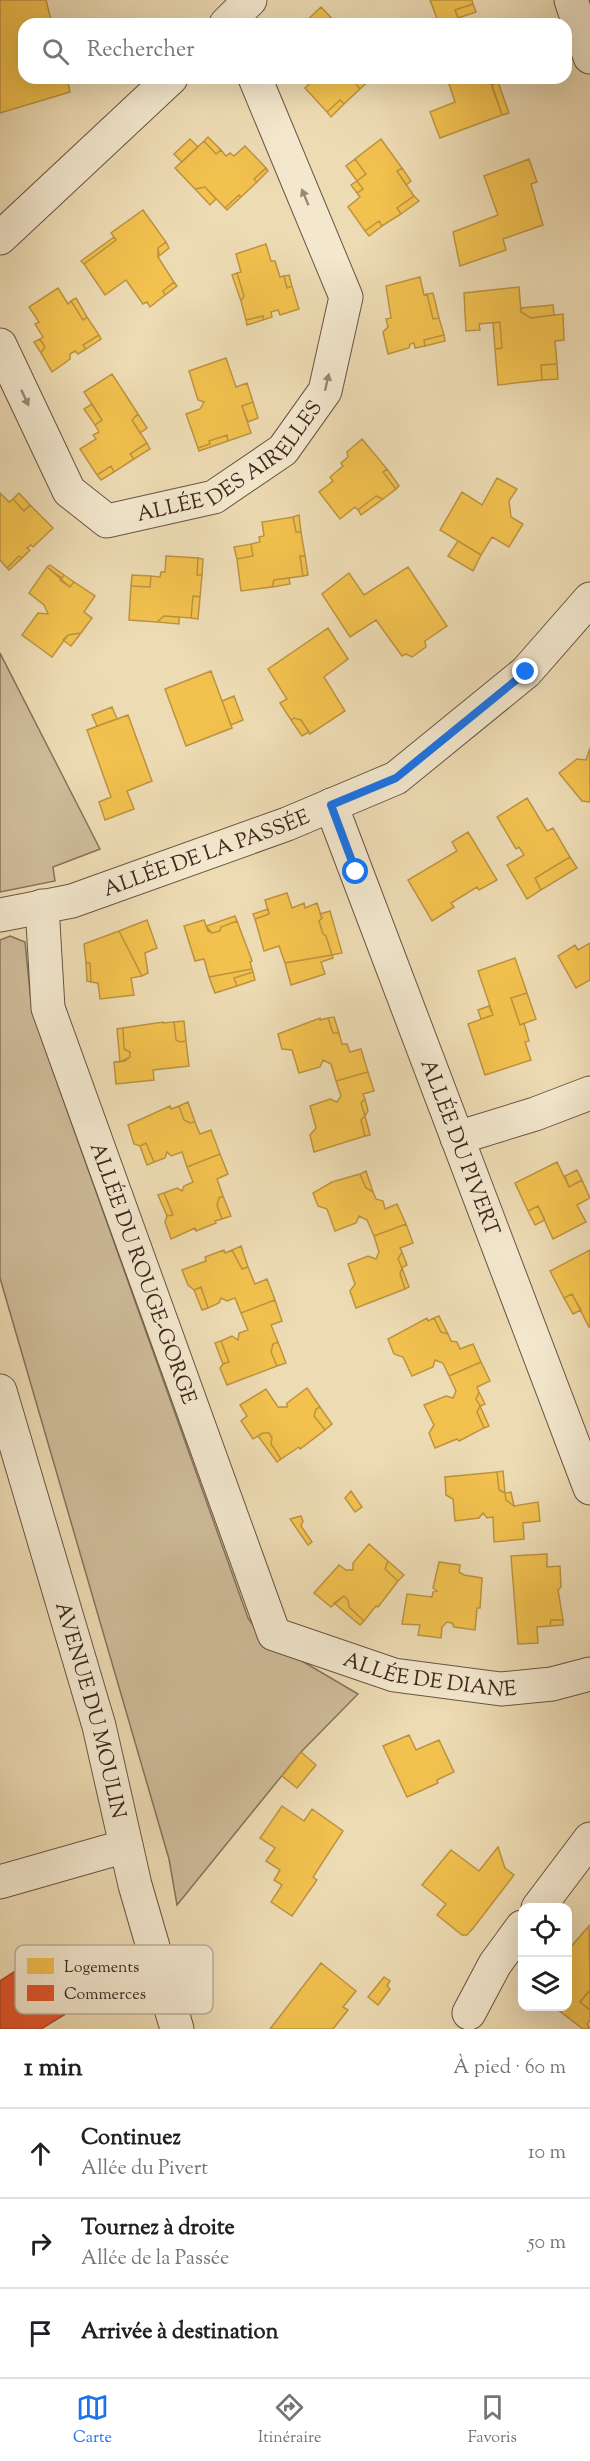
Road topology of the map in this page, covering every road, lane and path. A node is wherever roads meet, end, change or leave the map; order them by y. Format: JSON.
{"nodes":[{"id":1,"x":571,"y":0,"type":"edge"},
{"id":2,"x":590,"y":57,"type":"edge"},
{"id":3,"x":165,"y":84,"type":"edge"},
{"id":4,"x":257,"y":84,"type":"edge"},
{"id":5,"x":0,"y":238,"type":"edge"},
{"id":6,"x":0,"y":345,"type":"edge"},
{"id":7,"x":590,"y":600,"type":"edge"},
{"id":8,"x":331,"y":805,"type":"junction"},
{"id":9,"x":42,"y":906,"type":"junction"},
{"id":10,"x":0,"y":915,"type":"edge"},
{"id":11,"x":590,"y":1093,"type":"edge"},
{"id":12,"x":457,"y":1138,"type":"junction"},
{"id":13,"x":0,"y":1392,"type":"edge"},
{"id":14,"x":590,"y":1488,"type":"edge"},
{"id":15,"x":274,"y":1634,"type":"joint"},
{"id":16,"x":590,"y":1674,"type":"edge"},
{"id":17,"x":590,"y":1839,"type":"edge"},
{"id":18,"x":126,"y":1846,"type":"junction"},
{"id":19,"x":0,"y":1882,"type":"edge"},
{"id":20,"x":542,"y":1903,"type":"edge"},
{"id":21,"x":518,"y":1932,"type":"edge"},
{"id":22,"x":154,"y":1945,"type":"edge"},
{"id":23,"x":469,"y":2013,"type":"dead end"},
{"id":24,"x":173,"y":2014,"type":"edge"},
{"id":25,"x":177,"y":2029,"type":"edge"}],
"edges":[{"from":1,"to":2,"type":"street"},
{"from":3,"to":5,"type":"street"},
{"from":6,"to":4,"type":"street","name":"ALLÉE DES AIRELLES","one_way":true},
{"from":7,"to":8,"type":"street","name":"ALLÉE DE LA PASSÉE"},
{"from":8,"to":9,"type":"street","name":"ALLÉE DE LA PASSÉE"},
{"from":8,"to":12,"type":"street","name":"ALLÉE DU PIVERT"},
{"from":9,"to":10,"type":"street","name":"ALLÉE DE LA PASSÉE"},
{"from":9,"to":15,"type":"street","name":"ALLÉE DU ROUGE-GORGE"},
{"from":11,"to":12,"type":"street"},
{"from":12,"to":14,"type":"street","name":"ALLÉE DU PIVERT"},
{"from":13,"to":18,"type":"street","name":"AVENUE DU MOULIN"},
{"from":15,"to":16,"type":"street","name":"ALLÉE DE DIANE"},
{"from":17,"to":20,"type":"street"},
{"from":18,"to":19,"type":"street"},
{"from":18,"to":22,"type":"street","name":"AVENUE DU MOULIN"},
{"from":21,"to":23,"type":"street"},
{"from":24,"to":25,"type":"street","name":"AVENUE DU MOULIN"}]}
